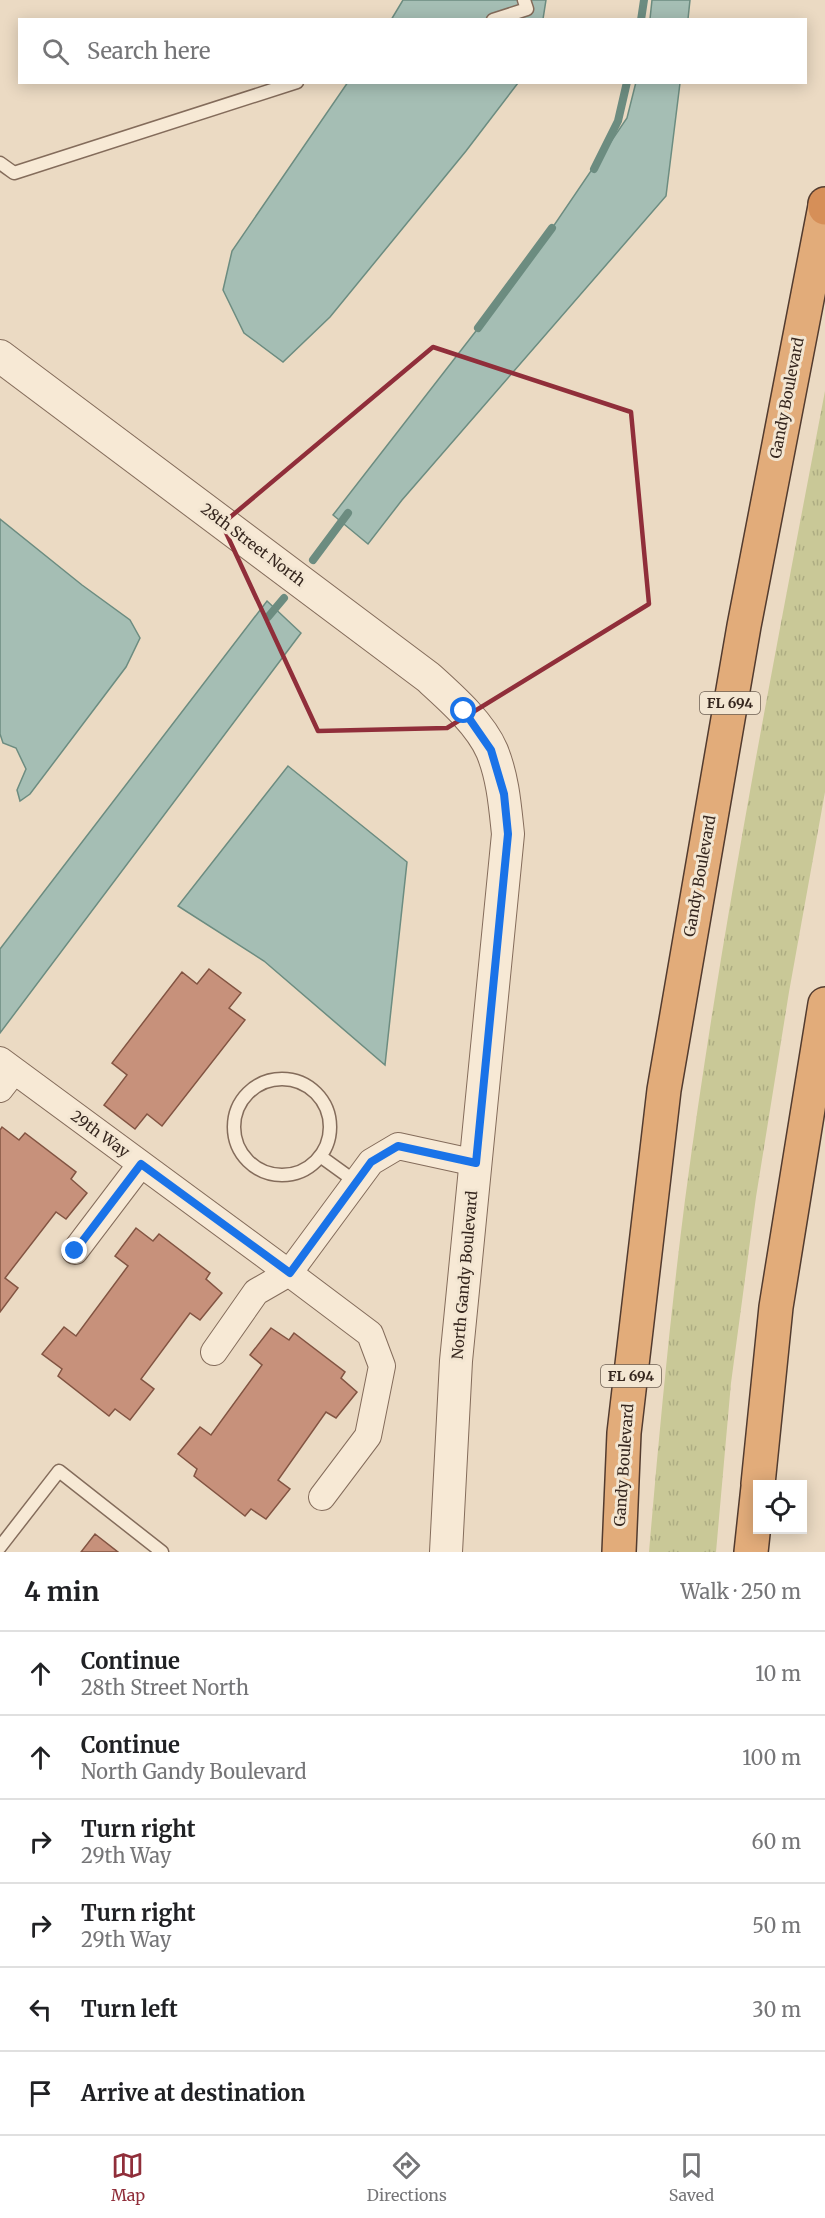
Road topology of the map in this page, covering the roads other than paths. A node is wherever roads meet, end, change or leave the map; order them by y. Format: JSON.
{"nodes":[{"id":1,"x":524,"y":0,"type":"edge"},
{"id":2,"x":499,"y":18,"type":"edge"},
{"id":3,"x":291,"y":84,"type":"edge"},
{"id":4,"x":0,"y":163,"type":"edge"},
{"id":5,"x":825,"y":206,"type":"edge"},
{"id":6,"x":0,"y":356,"type":"edge"},
{"id":7,"x":491,"y":750,"type":"joint"},
{"id":8,"x":825,"y":1004,"type":"edge"},
{"id":9,"x":5,"y":1073,"type":"edge"},
{"id":10,"x":320,"y":1156,"type":"junction"},
{"id":11,"x":476,"y":1163,"type":"junction"},
{"id":12,"x":141,"y":1164,"type":"junction"},
{"id":13,"x":356,"y":1182,"type":"junction"},
{"id":14,"x":75,"y":1251,"type":"dead end"},
{"id":15,"x":290,"y":1273,"type":"junction"},
{"id":16,"x":213,"y":1352,"type":"dead end"},
{"id":17,"x":759,"y":1480,"type":"edge"},
{"id":18,"x":322,"y":1497,"type":"dead end"},
{"id":19,"x":753,"y":1533,"type":"edge"},
{"id":20,"x":0,"y":1547,"type":"edge"},
{"id":21,"x":162,"y":1552,"type":"edge"},
{"id":22,"x":446,"y":1552,"type":"edge"},
{"id":23,"x":619,"y":1552,"type":"edge"},
{"id":24,"x":751,"y":1552,"type":"edge"}],
"edges":[{"from":1,"to":2,"type":"lane"},
{"from":3,"to":4,"type":"lane"},
{"from":5,"to":23,"type":"highway","name":"Gandy Boulevard","number":"FL 694"},
{"from":6,"to":7,"type":"street","name":"28th Street North"},
{"from":7,"to":11,"type":"street","name":"North Gandy Boulevard"},
{"from":8,"to":17,"type":"highway"},
{"from":9,"to":12,"type":"street","name":"29th Way"},
{"from":10,"to":10,"type":"lane"},
{"from":10,"to":13,"type":"lane"},
{"from":11,"to":13,"type":"street"},
{"from":11,"to":22,"type":"street","name":"North Gandy Boulevard"},
{"from":12,"to":14,"type":"street"},
{"from":12,"to":15,"type":"street","name":"29th Way"},
{"from":13,"to":15,"type":"street"},
{"from":15,"to":16,"type":"street"},
{"from":15,"to":18,"type":"street","name":"29th Way"},
{"from":19,"to":24,"type":"highway"},
{"from":20,"to":21,"type":"lane"}]}
